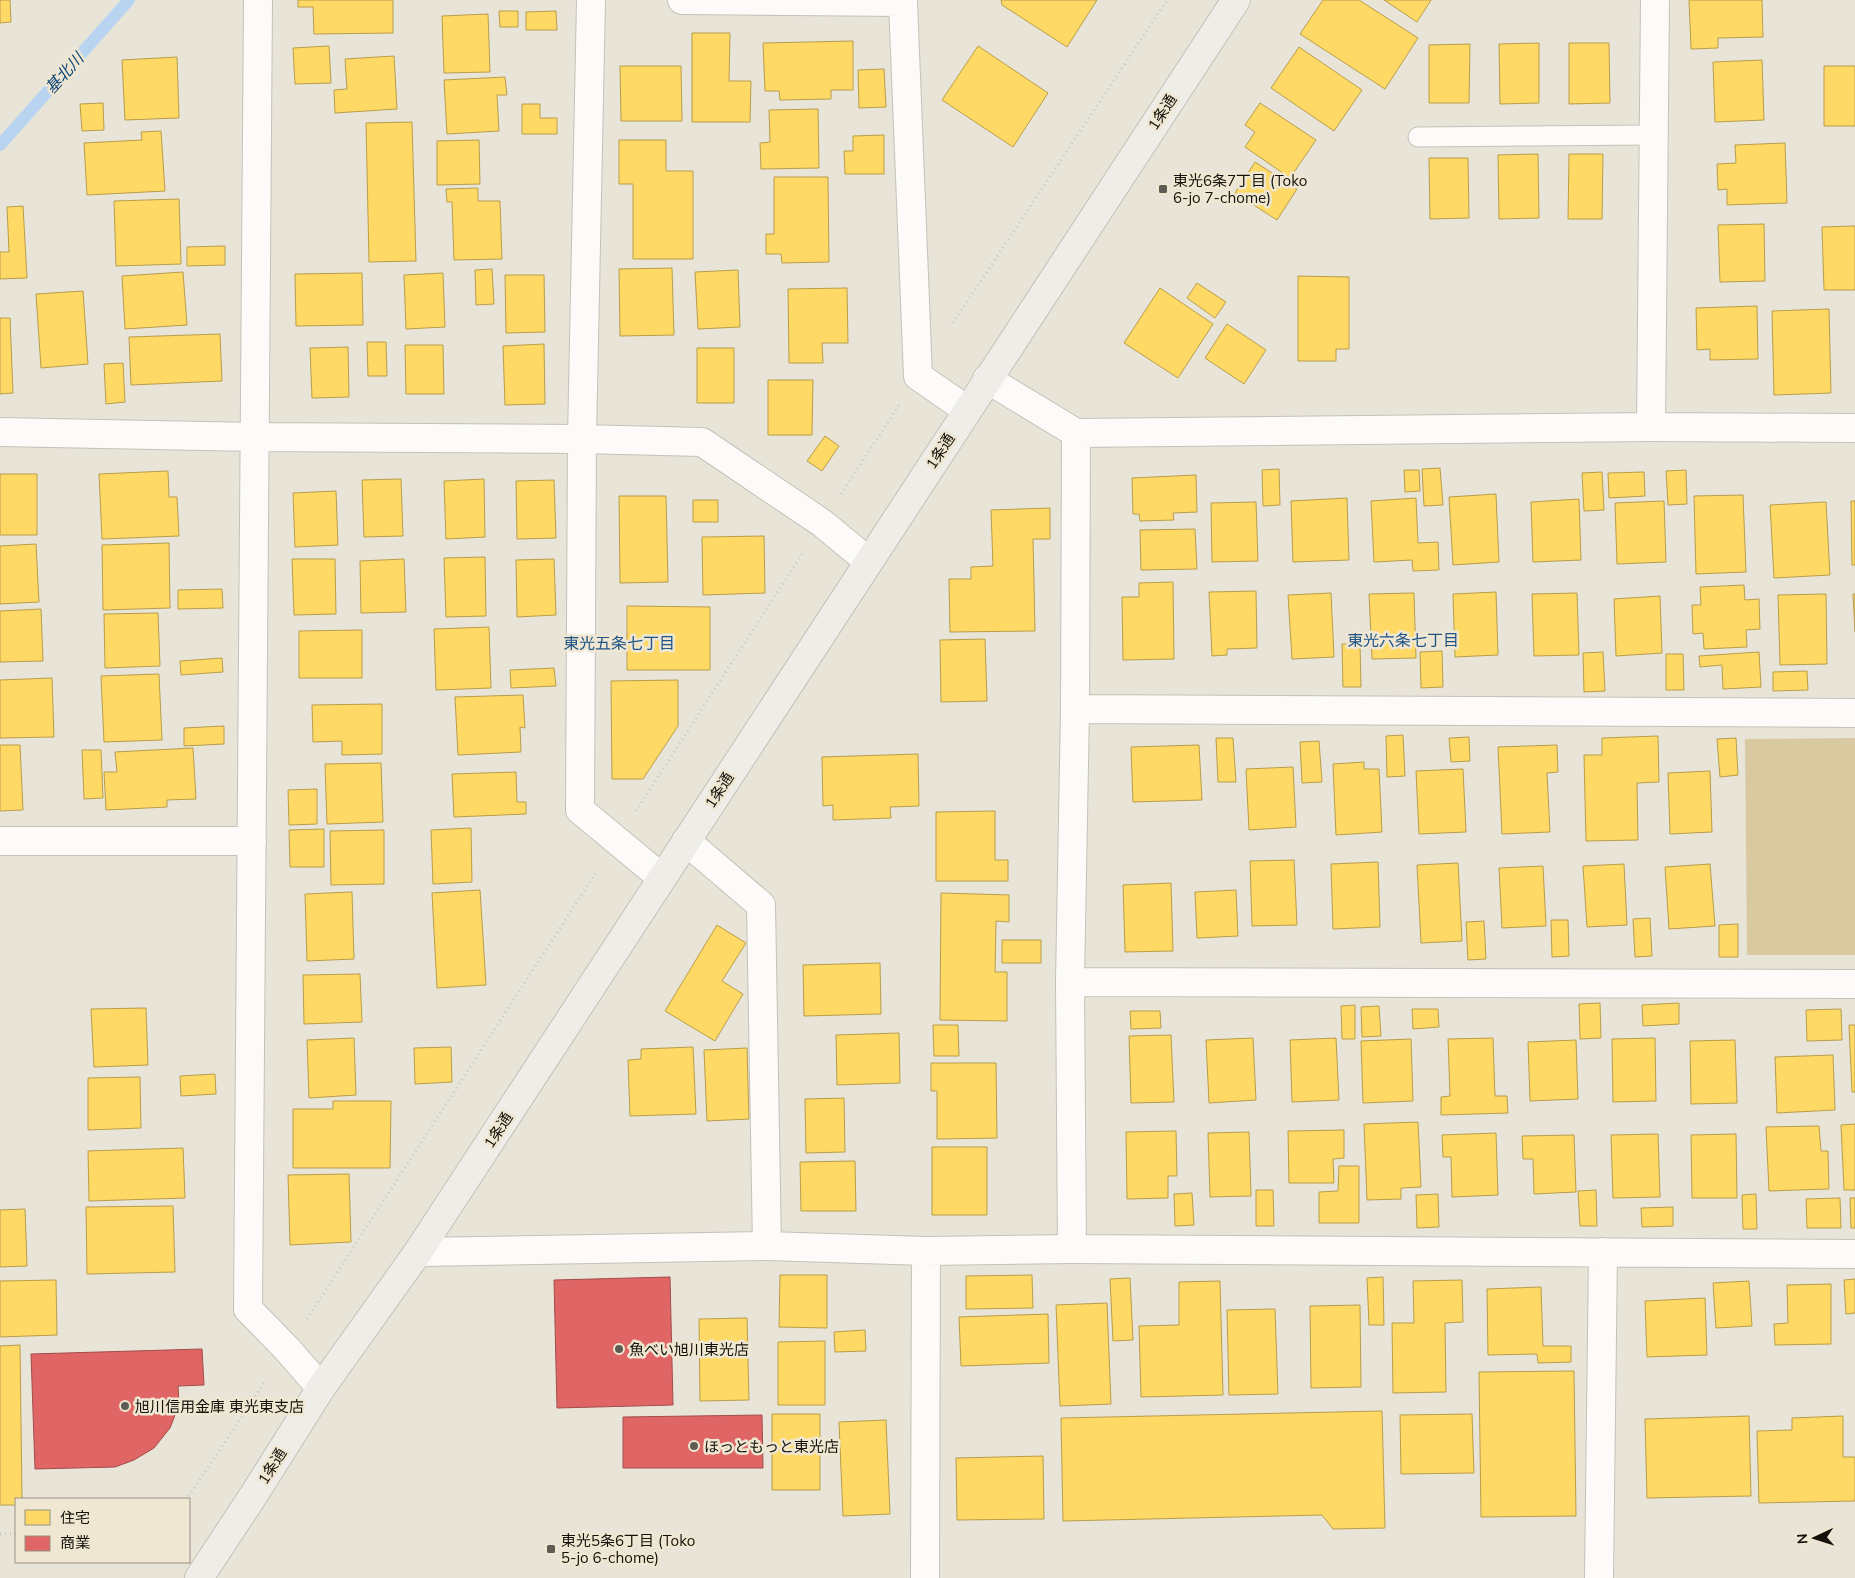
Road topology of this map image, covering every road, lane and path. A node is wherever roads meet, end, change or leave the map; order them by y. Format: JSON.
{"nodes":[{"id":1,"x":258,"y":0,"type":"edge"},
{"id":2,"x":591,"y":0,"type":"edge"},
{"id":3,"x":682,"y":0,"type":"edge"},
{"id":4,"x":1167,"y":0,"type":"edge"},
{"id":5,"x":1236,"y":0,"type":"edge"},
{"id":6,"x":1656,"y":0,"type":"edge"},
{"id":7,"x":1654,"y":135,"type":"junction"},
{"id":8,"x":1418,"y":137,"type":"dead end"},
{"id":9,"x":950,"y":327,"type":"dead end"},
{"id":10,"x":918,"y":376,"type":"junction"},
{"id":11,"x":987,"y":379,"type":"junction"},
{"id":12,"x":966,"y":410,"type":"junction"},
{"id":13,"x":1651,"y":427,"type":"junction"},
{"id":14,"x":1855,"y":428,"type":"edge"},
{"id":15,"x":0,"y":432,"type":"edge"},
{"id":16,"x":1076,"y":433,"type":"junction"},
{"id":17,"x":255,"y":437,"type":"junction"},
{"id":18,"x":582,"y":439,"type":"junction"},
{"id":19,"x":822,"y":523,"type":"junction"},
{"id":20,"x":868,"y":561,"type":"junction"},
{"id":21,"x":1075,"y":709,"type":"junction"},
{"id":22,"x":1855,"y":714,"type":"edge"},
{"id":23,"x":0,"y":841,"type":"edge"},
{"id":24,"x":252,"y":841,"type":"junction"},
{"id":25,"x":616,"y":841,"type":"junction"},
{"id":26,"x":686,"y":841,"type":"junction"},
{"id":27,"x":662,"y":878,"type":"junction"},
{"id":28,"x":1070,"y":982,"type":"junction"},
{"id":29,"x":1855,"y":984,"type":"edge"},
{"id":30,"x":767,"y":1246,"type":"junction"},
{"id":31,"x":1072,"y":1249,"type":"junction"},
{"id":32,"x":926,"y":1251,"type":"junction"},
{"id":33,"x":418,"y":1252,"type":"junction"},
{"id":34,"x":1603,"y":1252,"type":"junction"},
{"id":35,"x":1855,"y":1254,"type":"edge"},
{"id":36,"x":287,"y":1349,"type":"junction"},
{"id":37,"x":321,"y":1388,"type":"junction"},
{"id":38,"x":185,"y":1498,"type":"edge"},
{"id":39,"x":15,"y":1533,"type":"edge"},
{"id":40,"x":0,"y":1534,"type":"edge"},
{"id":41,"x":199,"y":1578,"type":"edge"},
{"id":42,"x":925,"y":1578,"type":"edge"},
{"id":43,"x":1599,"y":1578,"type":"edge"}],
"edges":[{"from":1,"to":17,"type":"street"},
{"from":2,"to":18,"type":"street"},
{"from":3,"to":10,"type":"street"},
{"from":4,"to":9,"type":"path"},
{"from":5,"to":11,"type":"main road","name":"1条通"},
{"from":6,"to":7,"type":"street"},
{"from":7,"to":8,"type":"lane"},
{"from":7,"to":13,"type":"street"},
{"from":10,"to":12,"type":"street"},
{"from":10,"to":19,"type":"path"},
{"from":11,"to":12,"type":"main road","name":"1条通"},
{"from":11,"to":16,"type":"street"},
{"from":12,"to":20,"type":"main road","name":"1条通"},
{"from":13,"to":14,"type":"street"},
{"from":13,"to":16,"type":"street"},
{"from":15,"to":17,"type":"street"},
{"from":16,"to":21,"type":"street"},
{"from":17,"to":18,"type":"street"},
{"from":17,"to":24,"type":"street"},
{"from":18,"to":19,"type":"street"},
{"from":18,"to":25,"type":"street"},
{"from":19,"to":20,"type":"street"},
{"from":19,"to":25,"type":"path"},
{"from":20,"to":26,"type":"main road","name":"1条通"},
{"from":21,"to":22,"type":"street"},
{"from":21,"to":28,"type":"street"},
{"from":23,"to":24,"type":"street"},
{"from":24,"to":36,"type":"street"},
{"from":25,"to":27,"type":"street"},
{"from":25,"to":36,"type":"path"},
{"from":26,"to":27,"type":"main road","name":"1条通"},
{"from":26,"to":30,"type":"street"},
{"from":27,"to":33,"type":"main road","name":"1条通"},
{"from":28,"to":29,"type":"street"},
{"from":28,"to":31,"type":"street"},
{"from":30,"to":32,"type":"street"},
{"from":30,"to":33,"type":"street"},
{"from":31,"to":32,"type":"street"},
{"from":31,"to":34,"type":"street"},
{"from":32,"to":42,"type":"street"},
{"from":33,"to":37,"type":"main road","name":"1条通"},
{"from":34,"to":35,"type":"street"},
{"from":34,"to":43,"type":"street"},
{"from":36,"to":37,"type":"street"},
{"from":36,"to":38,"type":"path"},
{"from":37,"to":41,"type":"main road","name":"1条通"},
{"from":39,"to":40,"type":"path"}]}
